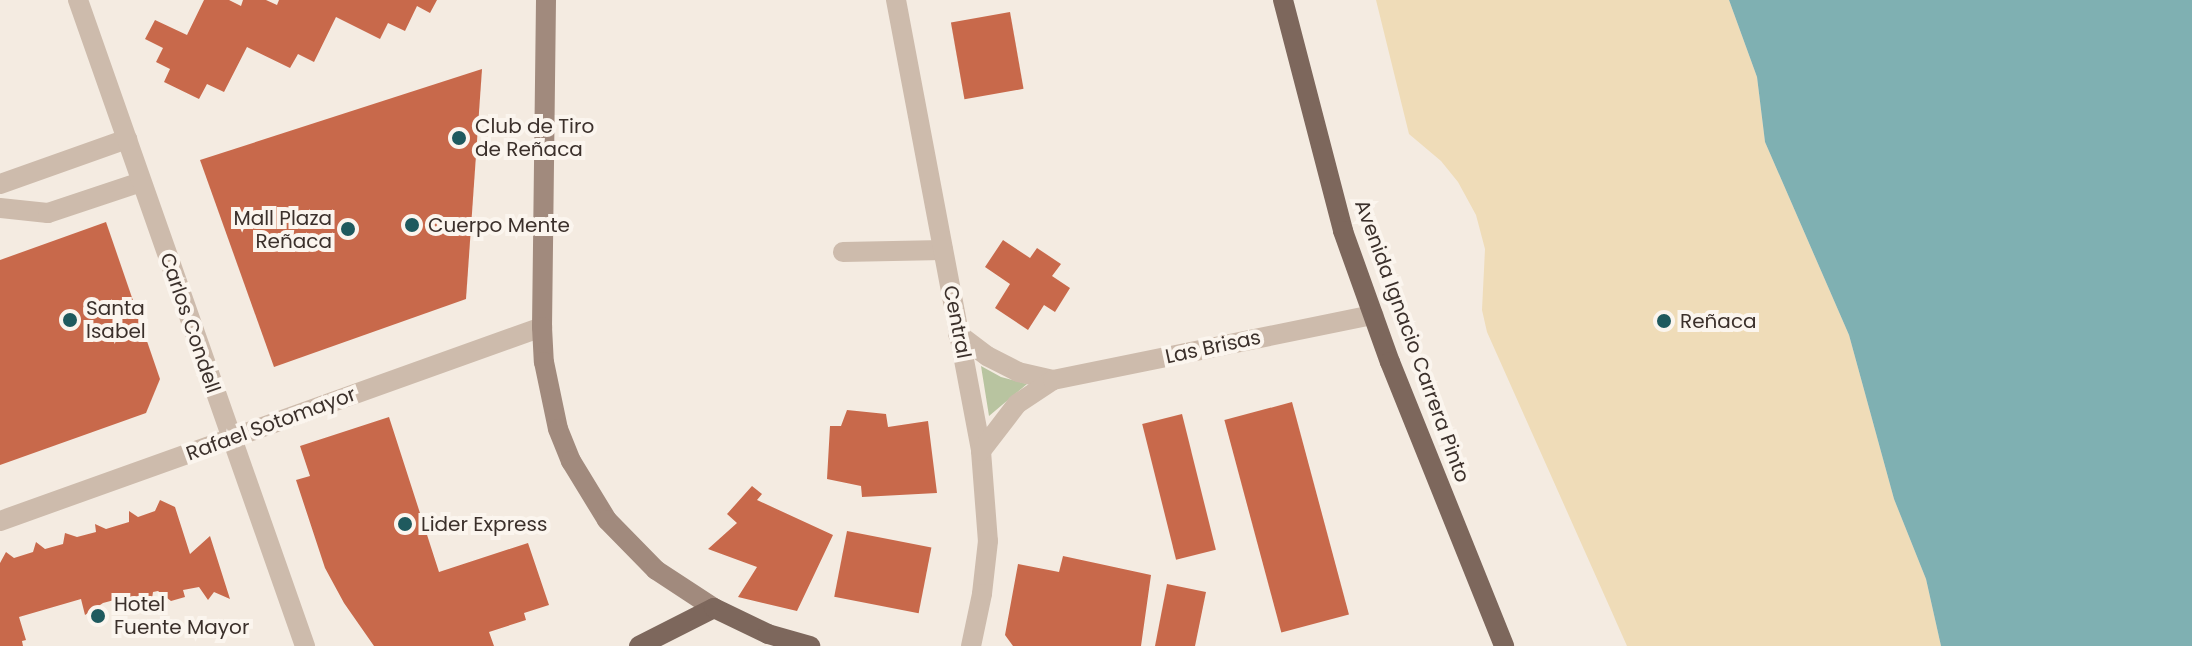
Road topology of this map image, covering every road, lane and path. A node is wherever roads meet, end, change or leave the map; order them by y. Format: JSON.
{"nodes":[{"id":1,"x":78,"y":0,"type":"edge"},
{"id":2,"x":546,"y":0,"type":"edge"},
{"id":3,"x":896,"y":0,"type":"edge"},
{"id":4,"x":1283,"y":0,"type":"edge"},
{"id":5,"x":127,"y":139,"type":"junction"},
{"id":6,"x":141,"y":182,"type":"junction"},
{"id":7,"x":0,"y":184,"type":"edge"},
{"id":8,"x":0,"y":208,"type":"edge"},
{"id":9,"x":943,"y":250,"type":"junction"},
{"id":10,"x":843,"y":252,"type":"dead end"},
{"id":11,"x":1373,"y":315,"type":"junction"},
{"id":12,"x":542,"y":327,"type":"junction"},
{"id":13,"x":958,"y":334,"type":"junction"},
{"id":14,"x":1053,"y":380,"type":"junction"},
{"id":15,"x":230,"y":439,"type":"junction"},
{"id":16,"x":981,"y":451,"type":"junction"},
{"id":17,"x":0,"y":521,"type":"edge"},
{"id":18,"x":714,"y":608,"type":"junction"},
{"id":19,"x":305,"y":646,"type":"edge"},
{"id":20,"x":639,"y":646,"type":"edge"},
{"id":21,"x":810,"y":646,"type":"edge"},
{"id":22,"x":971,"y":646,"type":"edge"},
{"id":23,"x":1504,"y":646,"type":"edge"}],
"edges":[{"from":1,"to":5,"type":"street","name":"Carlos Condell"},
{"from":2,"to":12,"type":"main road"},
{"from":3,"to":9,"type":"street","name":"Central"},
{"from":4,"to":11,"type":"main road","name":"Avenida Ignacio Carrera Pinto"},
{"from":5,"to":6,"type":"street","name":"Carlos Condell"},
{"from":5,"to":7,"type":"street"},
{"from":6,"to":8,"type":"street"},
{"from":6,"to":15,"type":"street","name":"Carlos Condell"},
{"from":9,"to":10,"type":"street"},
{"from":9,"to":13,"type":"street","name":"Central"},
{"from":11,"to":14,"type":"street","name":"Las Brisas"},
{"from":11,"to":23,"type":"main road","name":"Avenida Ignacio Carrera Pinto"},
{"from":12,"to":15,"type":"street","name":"Rafael Sotomayor"},
{"from":12,"to":18,"type":"main road"},
{"from":13,"to":14,"type":"street","name":"Las Brisas"},
{"from":13,"to":16,"type":"street","name":"Central"},
{"from":14,"to":16,"type":"street","name":"Las Brisas"},
{"from":15,"to":17,"type":"street","name":"Rafael Sotomayor"},
{"from":15,"to":19,"type":"street","name":"Carlos Condell"},
{"from":16,"to":22,"type":"street","name":"Central"},
{"from":18,"to":20,"type":"main road"},
{"from":18,"to":21,"type":"main road"}]}
